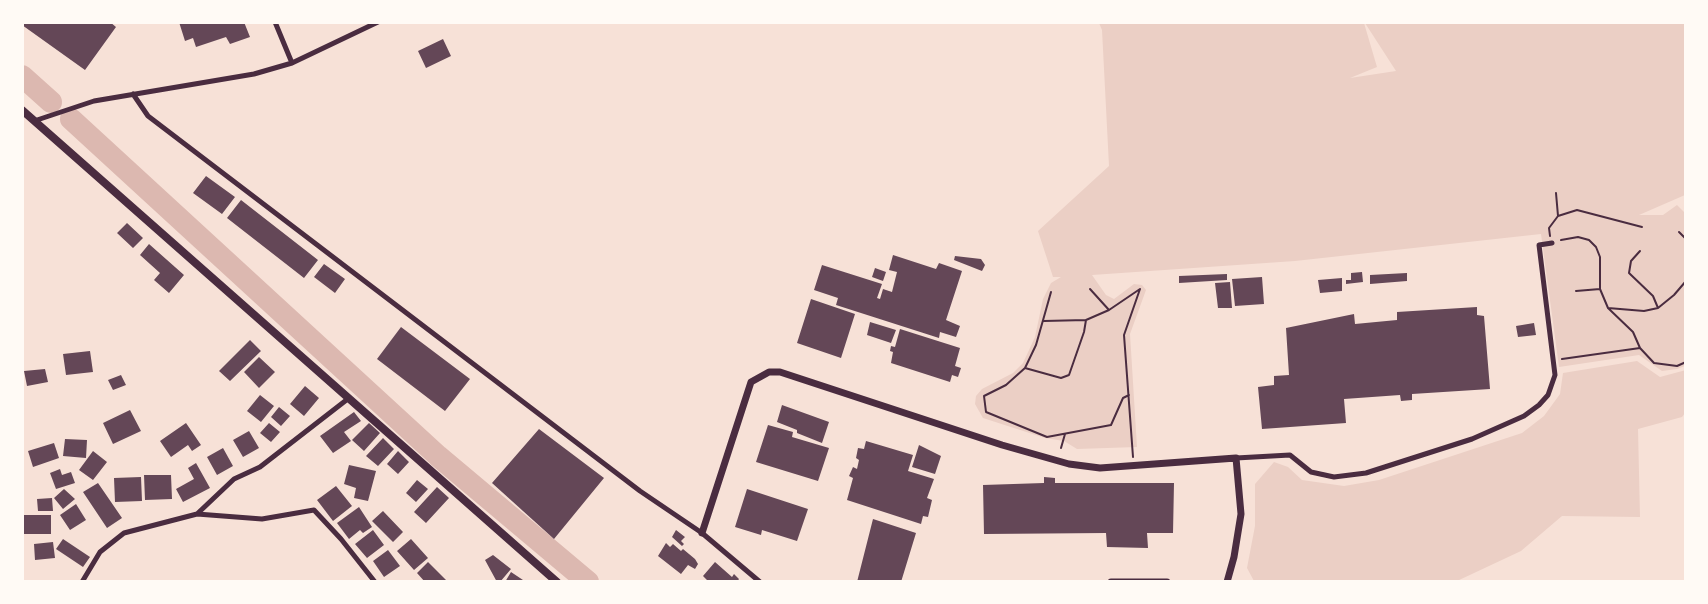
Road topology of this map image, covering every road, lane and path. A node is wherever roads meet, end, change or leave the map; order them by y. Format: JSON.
{"nodes":[{"id":1,"x":275,"y":22,"type":"edge"},
{"id":2,"x":378,"y":22,"type":"edge"},
{"id":3,"x":292,"y":63,"type":"junction"},
{"id":4,"x":133,"y":94,"type":"junction"},
{"id":5,"x":22,"y":110,"type":"edge"},
{"id":6,"x":34,"y":121,"type":"junction"},
{"id":7,"x":1556,"y":193,"type":"dead end"},
{"id":8,"x":1558,"y":216,"type":"junction"},
{"id":9,"x":1642,"y":227,"type":"dead end"},
{"id":10,"x":1678,"y":232,"type":"dead end"},
{"id":11,"x":1686,"y":239,"type":"edge"},
{"id":12,"x":1552,"y":243,"type":"junction"},
{"id":13,"x":1640,"y":251,"type":"dead end"},
{"id":14,"x":1686,"y":280,"type":"edge"},
{"id":15,"x":1090,"y":289,"type":"dead end"},
{"id":16,"x":1600,"y":289,"type":"junction"},
{"id":17,"x":1576,"y":291,"type":"dead end"},
{"id":18,"x":1051,"y":292,"type":"dead end"},
{"id":19,"x":1608,"y":308,"type":"junction"},
{"id":20,"x":1658,"y":308,"type":"junction"},
{"id":21,"x":1109,"y":310,"type":"junction"},
{"id":22,"x":1086,"y":320,"type":"junction"},
{"id":23,"x":1043,"y":321,"type":"junction"},
{"id":24,"x":1559,"y":345,"type":"dead end"},
{"id":25,"x":1551,"y":346,"type":"junction"},
{"id":26,"x":1640,"y":348,"type":"junction"},
{"id":27,"x":1553,"y":360,"type":"junction"},
{"id":28,"x":1686,"y":362,"type":"edge"},
{"id":29,"x":1025,"y":368,"type":"junction"},
{"id":30,"x":1129,"y":395,"type":"junction"},
{"id":31,"x":349,"y":398,"type":"junction"},
{"id":32,"x":1065,"y":434,"type":"junction"},
{"id":33,"x":1061,"y":448,"type":"dead end"},
{"id":34,"x":1236,"y":458,"type":"junction"},
{"id":35,"x":1134,"y":466,"type":"junction"},
{"id":36,"x":197,"y":514,"type":"junction"},
{"id":37,"x":702,"y":533,"type":"junction"},
{"id":38,"x":82,"y":582,"type":"edge"},
{"id":39,"x":375,"y":582,"type":"edge"},
{"id":40,"x":556,"y":582,"type":"edge"},
{"id":41,"x":760,"y":582,"type":"edge"},
{"id":42,"x":1111,"y":582,"type":"edge"},
{"id":43,"x":1167,"y":582,"type":"edge"},
{"id":44,"x":1227,"y":582,"type":"edge"}],
"edges":[{"from":1,"to":3,"type":"street"},
{"from":2,"to":3,"type":"street"},
{"from":3,"to":4,"type":"street"},
{"from":4,"to":6,"type":"street"},
{"from":4,"to":37,"type":"street"},
{"from":5,"to":6,"type":"main road"},
{"from":6,"to":31,"type":"main road"},
{"from":7,"to":8,"type":"path"},
{"from":8,"to":9,"type":"path"},
{"from":8,"to":12,"type":"path"},
{"from":10,"to":11,"type":"path"},
{"from":12,"to":16,"type":"path"},
{"from":12,"to":25,"type":"street"},
{"from":13,"to":20,"type":"path"},
{"from":14,"to":20,"type":"path"},
{"from":15,"to":21,"type":"path"},
{"from":16,"to":17,"type":"path"},
{"from":16,"to":19,"type":"path"},
{"from":18,"to":23,"type":"path"},
{"from":19,"to":20,"type":"path"},
{"from":19,"to":26,"type":"path"},
{"from":21,"to":22,"type":"path"},
{"from":21,"to":30,"type":"path"},
{"from":22,"to":23,"type":"path"},
{"from":22,"to":29,"type":"path"},
{"from":23,"to":29,"type":"path"},
{"from":24,"to":25,"type":"street"},
{"from":25,"to":27,"type":"street"},
{"from":26,"to":27,"type":"path"},
{"from":26,"to":28,"type":"path"},
{"from":27,"to":34,"type":"street"},
{"from":29,"to":32,"type":"path"},
{"from":30,"to":32,"type":"path"},
{"from":30,"to":35,"type":"path"},
{"from":31,"to":36,"type":"street"},
{"from":31,"to":40,"type":"main road"},
{"from":32,"to":33,"type":"path"},
{"from":34,"to":35,"type":"street"},
{"from":34,"to":44,"type":"street"},
{"from":35,"to":37,"type":"street"},
{"from":36,"to":38,"type":"street"},
{"from":36,"to":39,"type":"street"},
{"from":37,"to":41,"type":"street"},
{"from":42,"to":43,"type":"street"}]}
